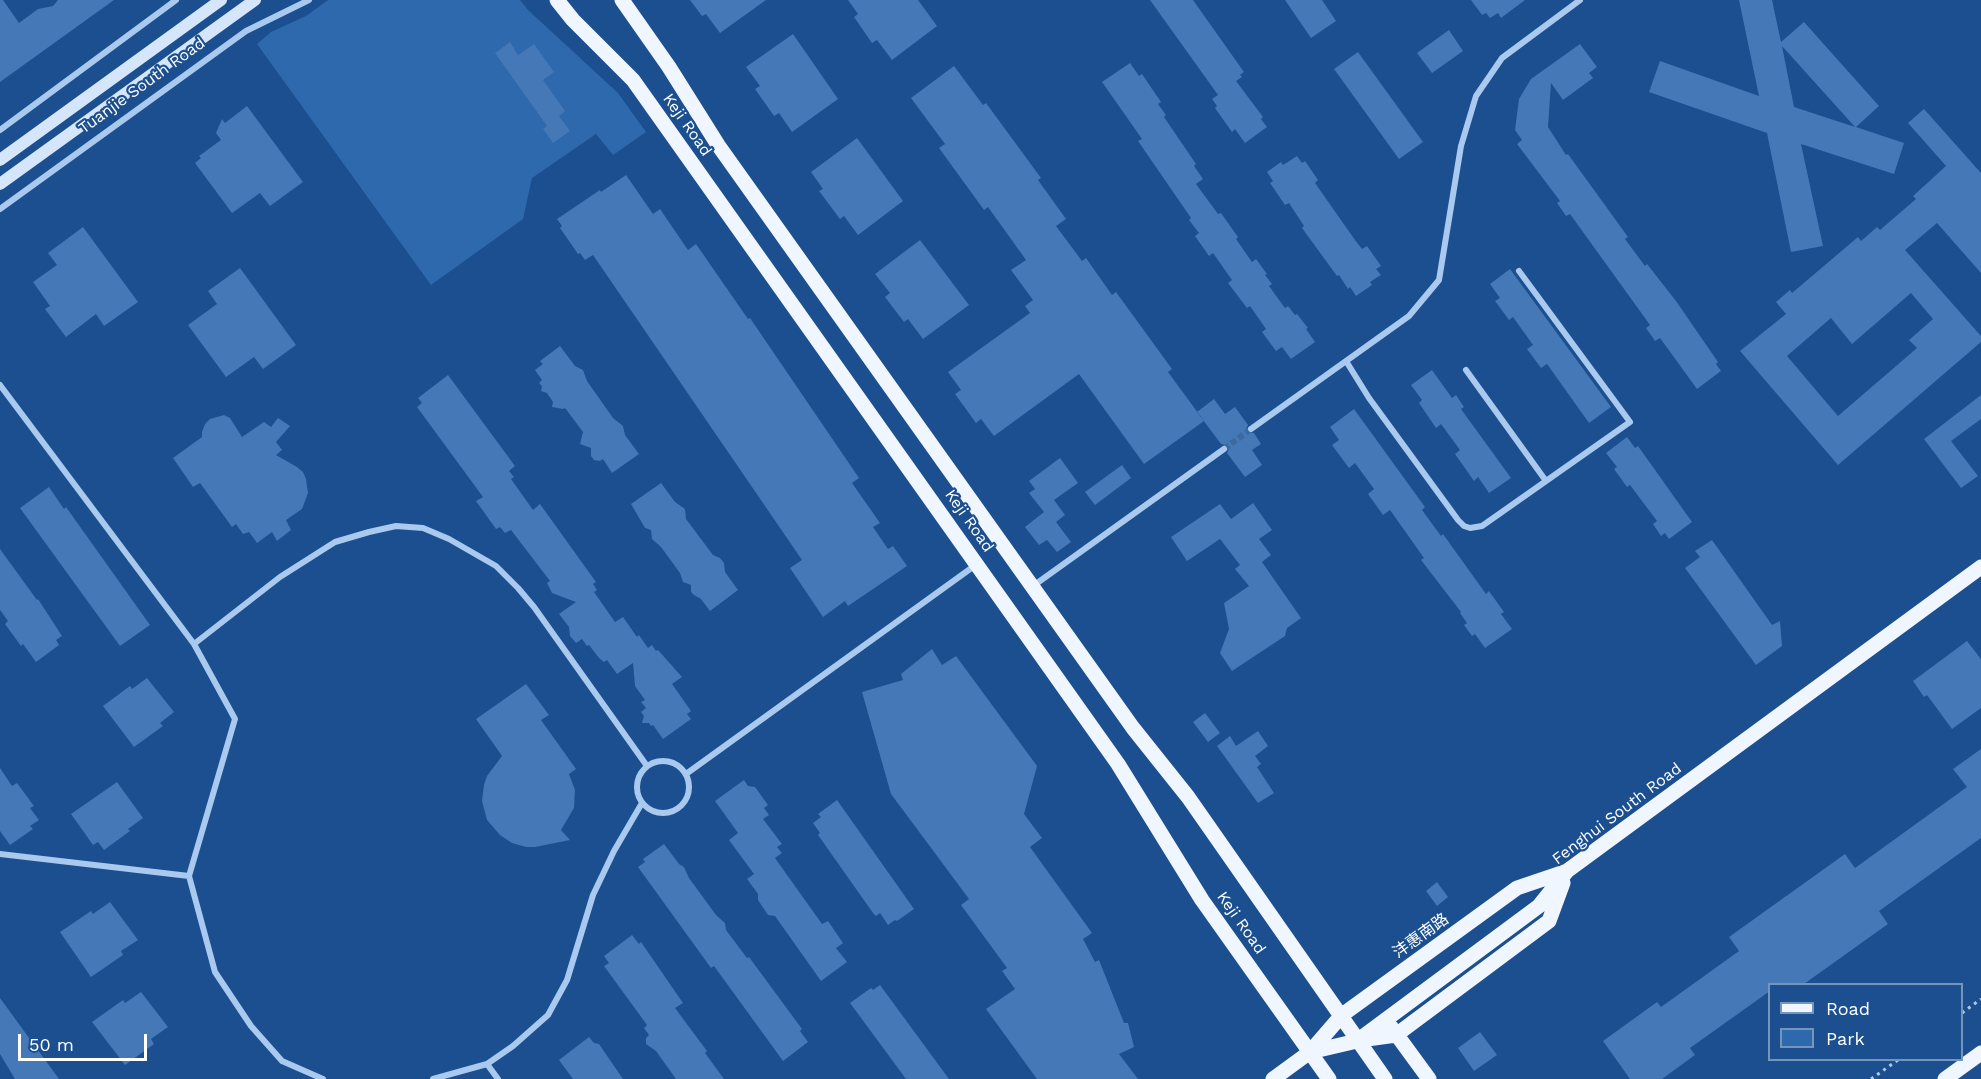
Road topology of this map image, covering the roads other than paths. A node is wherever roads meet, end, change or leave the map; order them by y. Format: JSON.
{"nodes":[{"id":1,"x":176,"y":0,"type":"edge"},
{"id":2,"x":221,"y":0,"type":"edge"},
{"id":3,"x":255,"y":0,"type":"edge"},
{"id":4,"x":309,"y":0,"type":"edge"},
{"id":5,"x":557,"y":0,"type":"edge"},
{"id":6,"x":622,"y":0,"type":"edge"},
{"id":7,"x":1580,"y":0,"type":"edge"},
{"id":8,"x":0,"y":130,"type":"edge"},
{"id":9,"x":0,"y":160,"type":"edge"},
{"id":10,"x":0,"y":183,"type":"edge"},
{"id":11,"x":0,"y":208,"type":"edge"},
{"id":12,"x":1519,"y":271,"type":"dead end"},
{"id":13,"x":1346,"y":361,"type":"junction"},
{"id":14,"x":1466,"y":370,"type":"dead end"},
{"id":15,"x":0,"y":385,"type":"edge"},
{"id":16,"x":1251,"y":429,"type":"tunnel mouth"},
{"id":17,"x":1224,"y":449,"type":"tunnel mouth"},
{"id":18,"x":1546,"y":481,"type":"junction"},
{"id":19,"x":977,"y":564,"type":"junction"},
{"id":20,"x":1981,"y":567,"type":"edge"},
{"id":21,"x":1034,"y":586,"type":"junction"},
{"id":22,"x":194,"y":644,"type":"junction"},
{"id":23,"x":647,"y":766,"type":"junction"},
{"id":24,"x":686,"y":774,"type":"junction"},
{"id":25,"x":642,"y":803,"type":"junction"},
{"id":26,"x":0,"y":854,"type":"edge"},
{"id":27,"x":1567,"y":871,"type":"junction"},
{"id":28,"x":189,"y":876,"type":"junction"},
{"id":29,"x":1342,"y":1015,"type":"junction"},
{"id":30,"x":1385,"y":1020,"type":"junction"},
{"id":31,"x":1396,"y":1035,"type":"junction"},
{"id":32,"x":1357,"y":1041,"type":"junction"},
{"id":33,"x":1310,"y":1052,"type":"junction"},
{"id":34,"x":1981,"y":1053,"type":"edge"},
{"id":35,"x":487,"y":1064,"type":"junction"},
{"id":36,"x":1283,"y":1076,"type":"edge"},
{"id":37,"x":323,"y":1079,"type":"edge"},
{"id":38,"x":433,"y":1079,"type":"edge"},
{"id":39,"x":498,"y":1079,"type":"edge"},
{"id":40,"x":1329,"y":1079,"type":"edge"},
{"id":41,"x":1385,"y":1079,"type":"edge"},
{"id":42,"x":1428,"y":1079,"type":"edge"},
{"id":43,"x":1945,"y":1079,"type":"edge"}],
"edges":[{"from":1,"to":8,"type":"street"},
{"from":2,"to":9,"type":"main road","name":"Tuanjie South Road"},
{"from":3,"to":10,"type":"main road","name":"Tuanjie South Road"},
{"from":4,"to":11,"type":"street","name":"Tuanjie South Road"},
{"from":5,"to":19,"type":"main road","name":"Keji Road"},
{"from":6,"to":21,"type":"main road","name":"Keji Road"},
{"from":7,"to":13,"type":"street"},
{"from":12,"to":18,"type":"street"},
{"from":13,"to":16,"type":"street"},
{"from":13,"to":18,"type":"street"},
{"from":14,"to":18,"type":"street"},
{"from":15,"to":22,"type":"street"},
{"from":17,"to":21,"type":"street"},
{"from":19,"to":24,"type":"street"},
{"from":19,"to":33,"type":"main road","name":"Keji Road"},
{"from":20,"to":27,"type":"main road","name":"Fenghui South Road"},
{"from":21,"to":29,"type":"main road","name":"Keji Road"},
{"from":22,"to":23,"type":"street"},
{"from":22,"to":28,"type":"street"},
{"from":23,"to":24,"type":"street"},
{"from":23,"to":25,"type":"street"},
{"from":24,"to":25,"type":"street"},
{"from":25,"to":35,"type":"street"},
{"from":26,"to":28,"type":"street"},
{"from":27,"to":29,"type":"main road","name":"沣惠南路"},
{"from":27,"to":30,"type":"main road","name":"Fenghui South Road"},
{"from":27,"to":31,"type":"main road"},
{"from":28,"to":37,"type":"street"},
{"from":29,"to":32,"type":"main road","name":"Keji Road"},
{"from":29,"to":33,"type":"main road","name":"沣惠南路"},
{"from":30,"to":31,"type":"main road"},
{"from":30,"to":32,"type":"main road","name":"Fenghui South Road"},
{"from":31,"to":32,"type":"main road"},
{"from":31,"to":42,"type":"main road"},
{"from":32,"to":33,"type":"main road","name":"Fenghui South Road"},
{"from":32,"to":41,"type":"main road","name":"Keji Road"},
{"from":33,"to":36,"type":"main road","name":"Fenghui South Road"},
{"from":33,"to":40,"type":"main road","name":"Keji Road"},
{"from":34,"to":43,"type":"main road"},
{"from":35,"to":38,"type":"street"},
{"from":35,"to":39,"type":"street"}]}
